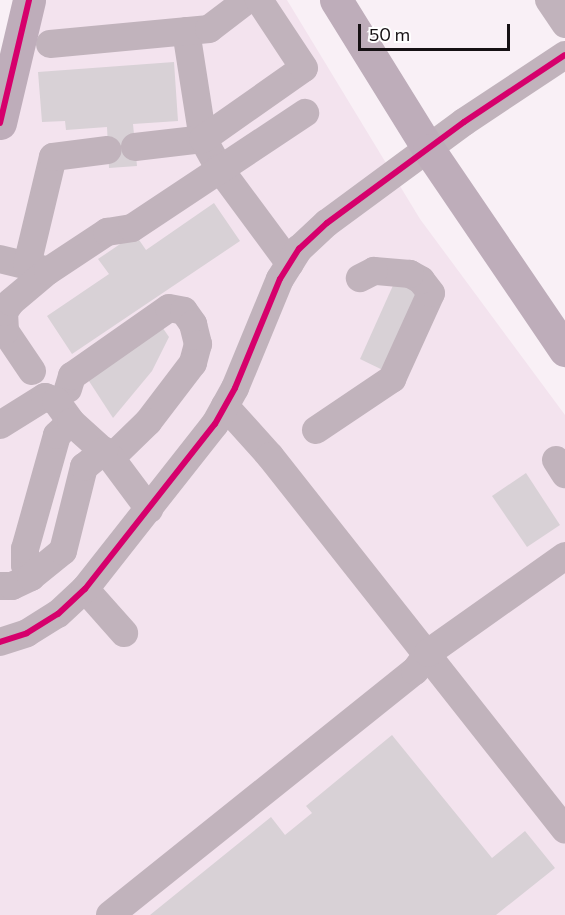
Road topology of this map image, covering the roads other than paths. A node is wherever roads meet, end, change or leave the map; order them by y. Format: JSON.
{"nodes":[{"id":1,"x":29,"y":0,"type":"edge"},
{"id":2,"x":247,"y":0,"type":"edge"},
{"id":3,"x":259,"y":0,"type":"edge"},
{"id":4,"x":336,"y":0,"type":"edge"},
{"id":5,"x":549,"y":0,"type":"edge"},
{"id":6,"x":565,"y":24,"type":"edge"},
{"id":7,"x":186,"y":31,"type":"junction"},
{"id":8,"x":50,"y":44,"type":"dead end"},
{"id":9,"x":565,"y":55,"type":"edge"},
{"id":10,"x":305,"y":113,"type":"dead end"},
{"id":11,"x":0,"y":123,"type":"edge"},
{"id":12,"x":203,"y":139,"type":"junction"},
{"id":13,"x":429,"y":150,"type":"junction"},
{"id":14,"x":219,"y":168,"type":"junction"},
{"id":15,"x":290,"y":264,"type":"junction"},
{"id":16,"x":25,"y":265,"type":"edge"},
{"id":17,"x":360,"y":278,"type":"dead end"},
{"id":18,"x":565,"y":350,"type":"edge"},
{"id":19,"x":32,"y":371,"type":"dead end"},
{"id":20,"x":68,"y":389,"type":"dead end"},
{"id":21,"x":225,"y":406,"type":"junction"},
{"id":22,"x":71,"y":422,"type":"junction"},
{"id":23,"x":0,"y":425,"type":"edge"},
{"id":24,"x":316,"y":430,"type":"dead end"},
{"id":25,"x":108,"y":454,"type":"junction"},
{"id":26,"x":148,"y":509,"type":"junction"},
{"id":27,"x":565,"y":556,"type":"edge"},
{"id":28,"x":31,"y":577,"type":"junction"},
{"id":29,"x":0,"y":586,"type":"edge"},
{"id":30,"x":85,"y":589,"type":"junction"},
{"id":31,"x":124,"y":633,"type":"dead end"},
{"id":32,"x":0,"y":642,"type":"edge"},
{"id":33,"x":428,"y":653,"type":"junction"},
{"id":34,"x":565,"y":828,"type":"edge"},
{"id":35,"x":110,"y":915,"type":"edge"}],
"edges":[{"from":1,"to":11,"type":"highway"},
{"from":2,"to":7,"type":"street"},
{"from":3,"to":12,"type":"street"},
{"from":4,"to":13,"type":"highway"},
{"from":5,"to":6,"type":"street"},
{"from":7,"to":8,"type":"street"},
{"from":7,"to":12,"type":"street"},
{"from":9,"to":13,"type":"street"},
{"from":10,"to":14,"type":"street"},
{"from":12,"to":14,"type":"street"},
{"from":12,"to":16,"type":"street"},
{"from":13,"to":15,"type":"street"},
{"from":13,"to":18,"type":"highway"},
{"from":14,"to":15,"type":"street"},
{"from":14,"to":16,"type":"street"},
{"from":15,"to":21,"type":"street"},
{"from":16,"to":19,"type":"street"},
{"from":17,"to":24,"type":"street"},
{"from":20,"to":25,"type":"street"},
{"from":21,"to":26,"type":"street"},
{"from":21,"to":33,"type":"street"},
{"from":22,"to":23,"type":"street"},
{"from":22,"to":25,"type":"street"},
{"from":22,"to":28,"type":"street"},
{"from":25,"to":26,"type":"street"},
{"from":25,"to":28,"type":"street"},
{"from":26,"to":30,"type":"street"},
{"from":27,"to":33,"type":"street"},
{"from":28,"to":29,"type":"street"},
{"from":30,"to":31,"type":"street"},
{"from":30,"to":32,"type":"street"},
{"from":33,"to":34,"type":"street"},
{"from":33,"to":35,"type":"street"}]}
